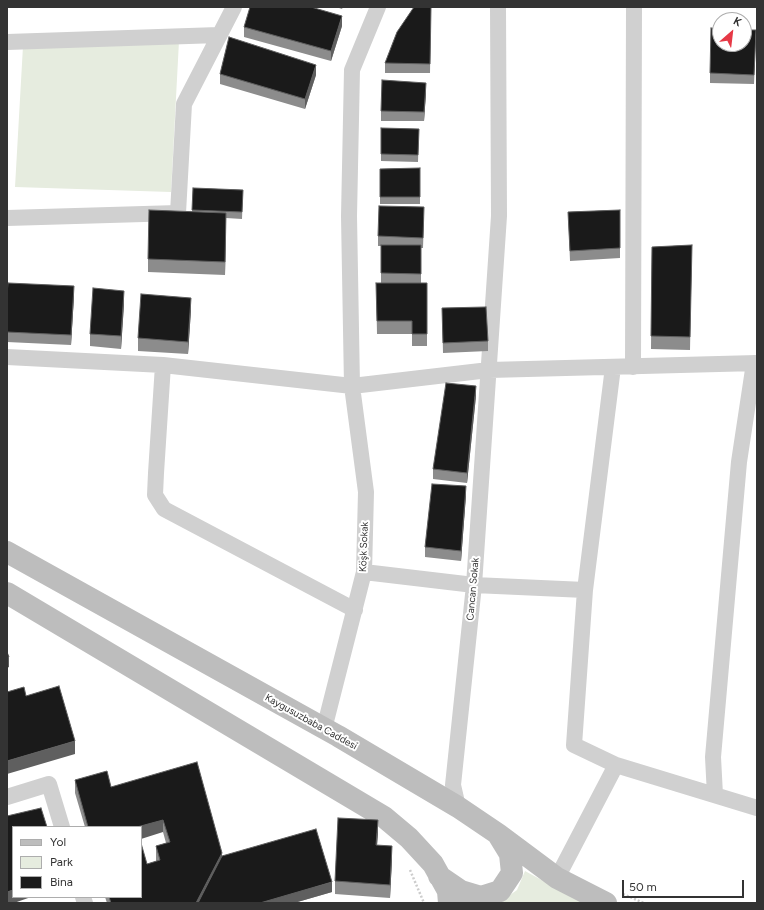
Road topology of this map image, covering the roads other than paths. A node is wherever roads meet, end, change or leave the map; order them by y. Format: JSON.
{"nodes":[{"id":1,"x":234,"y":7,"type":"edge"},
{"id":2,"x":378,"y":7,"type":"edge"},
{"id":3,"x":498,"y":7,"type":"edge"},
{"id":4,"x":634,"y":7,"type":"edge"},
{"id":5,"x":220,"y":35,"type":"junction"},
{"id":6,"x":7,"y":42,"type":"edge"},
{"id":7,"x":7,"y":218,"type":"edge"},
{"id":8,"x":7,"y":357,"type":"edge"},
{"id":9,"x":756,"y":363,"type":"edge"},
{"id":10,"x":163,"y":365,"type":"junction"},
{"id":11,"x":614,"y":367,"type":"junction"},
{"id":12,"x":634,"y":367,"type":"junction"},
{"id":13,"x":489,"y":370,"type":"junction"},
{"id":14,"x":352,"y":386,"type":"junction"},
{"id":15,"x":7,"y":552,"type":"edge"},
{"id":16,"x":364,"y":572,"type":"junction"},
{"id":17,"x":474,"y":585,"type":"junction"},
{"id":18,"x":585,"y":590,"type":"junction"},
{"id":19,"x":7,"y":593,"type":"edge"},
{"id":20,"x":355,"y":610,"type":"junction"},
{"id":21,"x":324,"y":729,"type":"junction"},
{"id":22,"x":616,"y":765,"type":"junction"},
{"id":23,"x":715,"y":795,"type":"junction"},
{"id":24,"x":7,"y":797,"type":"edge"},
{"id":25,"x":458,"y":807,"type":"junction"},
{"id":26,"x":757,"y":808,"type":"edge"},
{"id":27,"x":62,"y":826,"type":"edge"},
{"id":28,"x":498,"y":834,"type":"junction"},
{"id":29,"x":439,"y":876,"type":"junction"},
{"id":30,"x":557,"y":878,"type":"junction"},
{"id":31,"x":450,"y":903,"type":"edge"},
{"id":32,"x":606,"y":903,"type":"edge"}],
"edges":[{"from":1,"to":5,"type":"street"},
{"from":2,"to":14,"type":"street","name":"Köşk Sokak"},
{"from":3,"to":13,"type":"street","name":"Cancan Sokak"},
{"from":4,"to":12,"type":"street"},
{"from":5,"to":6,"type":"street"},
{"from":5,"to":7,"type":"street"},
{"from":8,"to":10,"type":"street"},
{"from":9,"to":12,"type":"street"},
{"from":9,"to":23,"type":"street"},
{"from":10,"to":14,"type":"street"},
{"from":10,"to":20,"type":"street"},
{"from":11,"to":12,"type":"street"},
{"from":11,"to":13,"type":"street"},
{"from":11,"to":18,"type":"street"},
{"from":13,"to":14,"type":"street"},
{"from":13,"to":17,"type":"street","name":"Cancan Sokak"},
{"from":14,"to":16,"type":"street","name":"Köşk Sokak"},
{"from":15,"to":21,"type":"main road","name":"Kaygusuzbaba Caddesi"},
{"from":16,"to":17,"type":"street"},
{"from":16,"to":20,"type":"street","name":"Köşk Sokak"},
{"from":17,"to":18,"type":"street"},
{"from":17,"to":25,"type":"street","name":"Cancan Sokak"},
{"from":18,"to":22,"type":"street"},
{"from":19,"to":29,"type":"main road"},
{"from":20,"to":21,"type":"street","name":"Köşk Sokak"},
{"from":21,"to":25,"type":"main road","name":"Kaygusuzbaba Caddesi"},
{"from":22,"to":23,"type":"street"},
{"from":22,"to":30,"type":"street"},
{"from":23,"to":26,"type":"street"},
{"from":24,"to":27,"type":"street"},
{"from":25,"to":28,"type":"main road","name":"Kaygusuzbaba Caddesi"},
{"from":28,"to":29,"type":"main road"},
{"from":28,"to":30,"type":"main road","name":"Kaygusuzbaba Caddesi"},
{"from":29,"to":31,"type":"main road"},
{"from":30,"to":32,"type":"main road","name":"Kaygusuzbaba Caddesi"}]}
